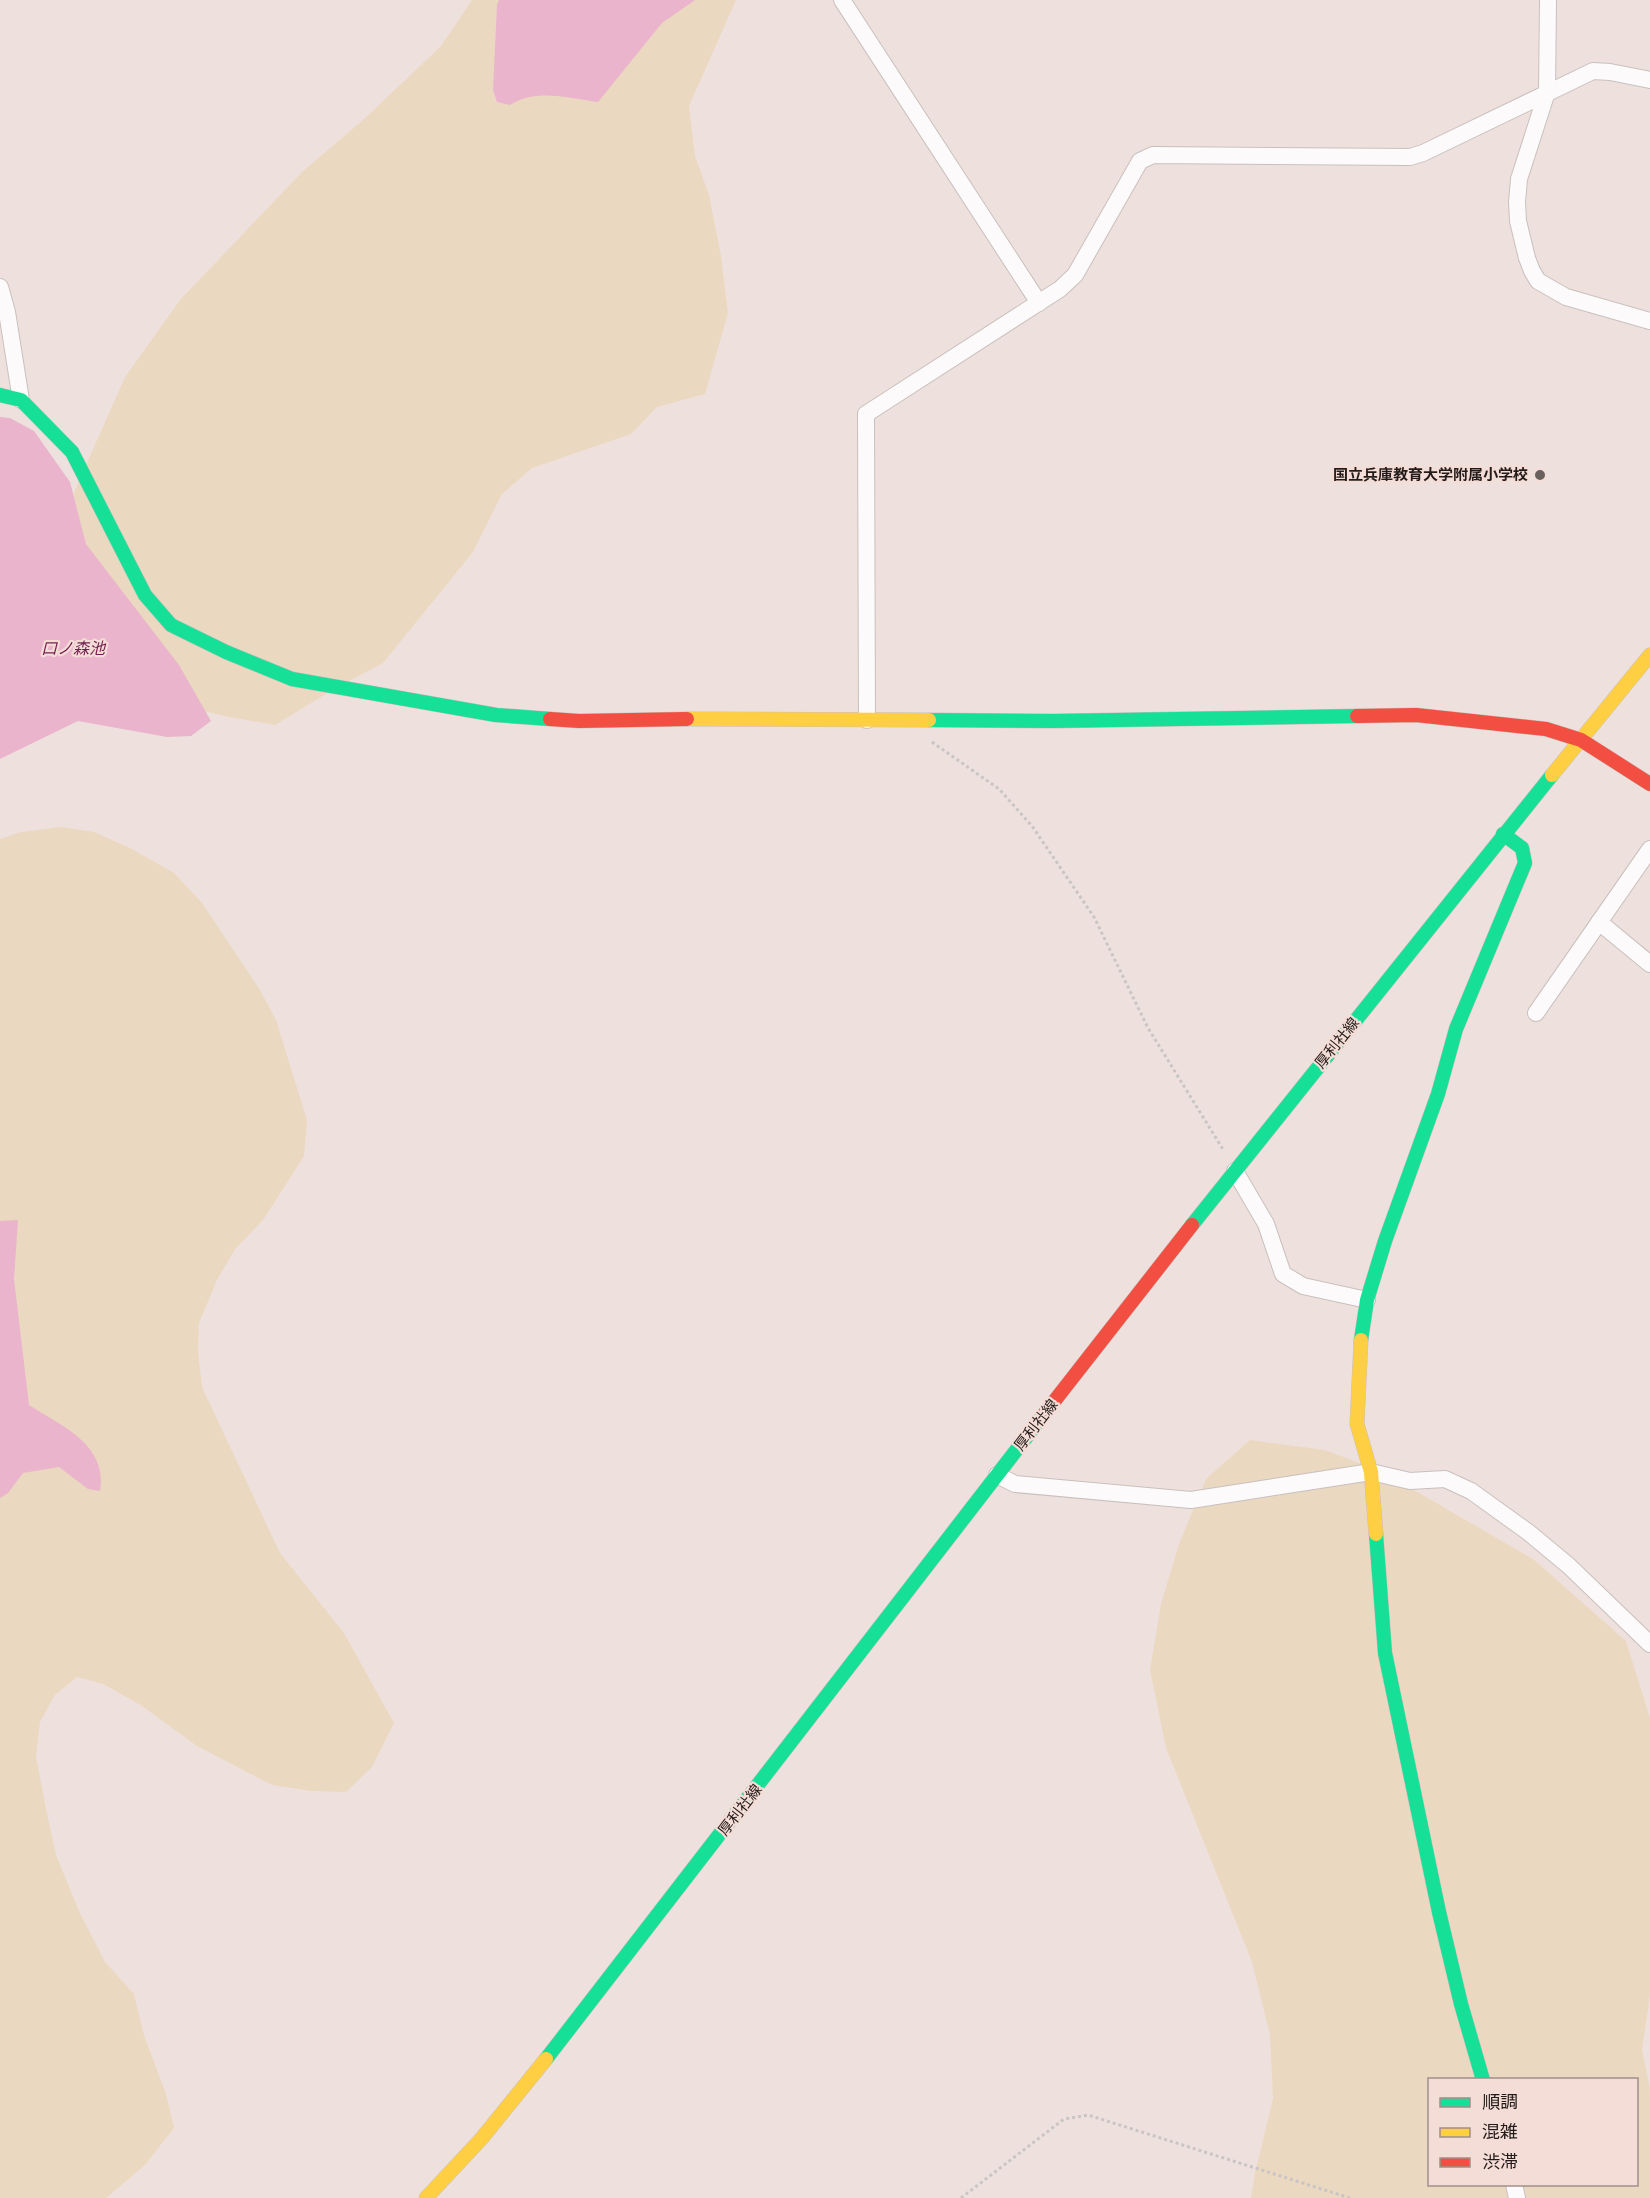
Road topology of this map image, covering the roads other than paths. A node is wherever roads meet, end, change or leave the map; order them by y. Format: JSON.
{"nodes":[{"id":1,"x":842,"y":0,"type":"edge"},
{"id":2,"x":1548,"y":0,"type":"edge"},
{"id":3,"x":1650,"y":80,"type":"edge"},
{"id":4,"x":1547,"y":92,"type":"junction"},
{"id":5,"x":0,"y":288,"type":"edge"},
{"id":6,"x":1039,"y":303,"type":"junction"},
{"id":7,"x":1650,"y":321,"type":"edge"},
{"id":8,"x":0,"y":395,"type":"edge"},
{"id":9,"x":21,"y":400,"type":"junction"},
{"id":10,"x":1650,"y":655,"type":"edge"},
{"id":11,"x":867,"y":720,"type":"junction"},
{"id":12,"x":1581,"y":740,"type":"junction"},
{"id":13,"x":1650,"y":784,"type":"edge"},
{"id":14,"x":1503,"y":834,"type":"junction"},
{"id":15,"x":1650,"y":849,"type":"edge"},
{"id":16,"x":1599,"y":922,"type":"junction"},
{"id":17,"x":1650,"y":964,"type":"edge"},
{"id":18,"x":1536,"y":1013,"type":"dead end"},
{"id":19,"x":1235,"y":1171,"type":"junction"},
{"id":20,"x":1368,"y":1300,"type":"junction"},
{"id":21,"x":1371,"y":1472,"type":"junction"},
{"id":22,"x":997,"y":1475,"type":"junction"},
{"id":23,"x":1650,"y":1644,"type":"edge"},
{"id":24,"x":1483,"y":2078,"type":"edge"},
{"id":25,"x":426,"y":2198,"type":"edge"}],
"edges":[{"from":1,"to":6,"type":"street"},
{"from":2,"to":4,"type":"street"},
{"from":3,"to":4,"type":"street"},
{"from":4,"to":6,"type":"street"},
{"from":4,"to":7,"type":"street"},
{"from":5,"to":9,"type":"street"},
{"from":6,"to":11,"type":"street"},
{"from":8,"to":9,"type":"street"},
{"from":9,"to":11,"type":"street"},
{"from":10,"to":12,"type":"street","name":"厚利社線"},
{"from":11,"to":12,"type":"street"},
{"from":12,"to":13,"type":"street"},
{"from":12,"to":14,"type":"street","name":"厚利社線"},
{"from":14,"to":19,"type":"street","name":"厚利社線"},
{"from":14,"to":20,"type":"street"},
{"from":15,"to":16,"type":"street"},
{"from":16,"to":17,"type":"street"},
{"from":16,"to":18,"type":"street"},
{"from":19,"to":20,"type":"street"},
{"from":19,"to":22,"type":"street","name":"厚利社線"},
{"from":20,"to":21,"type":"street"},
{"from":21,"to":22,"type":"street"},
{"from":21,"to":23,"type":"street"},
{"from":21,"to":24,"type":"street"},
{"from":22,"to":25,"type":"street","name":"厚利社線"}]}
